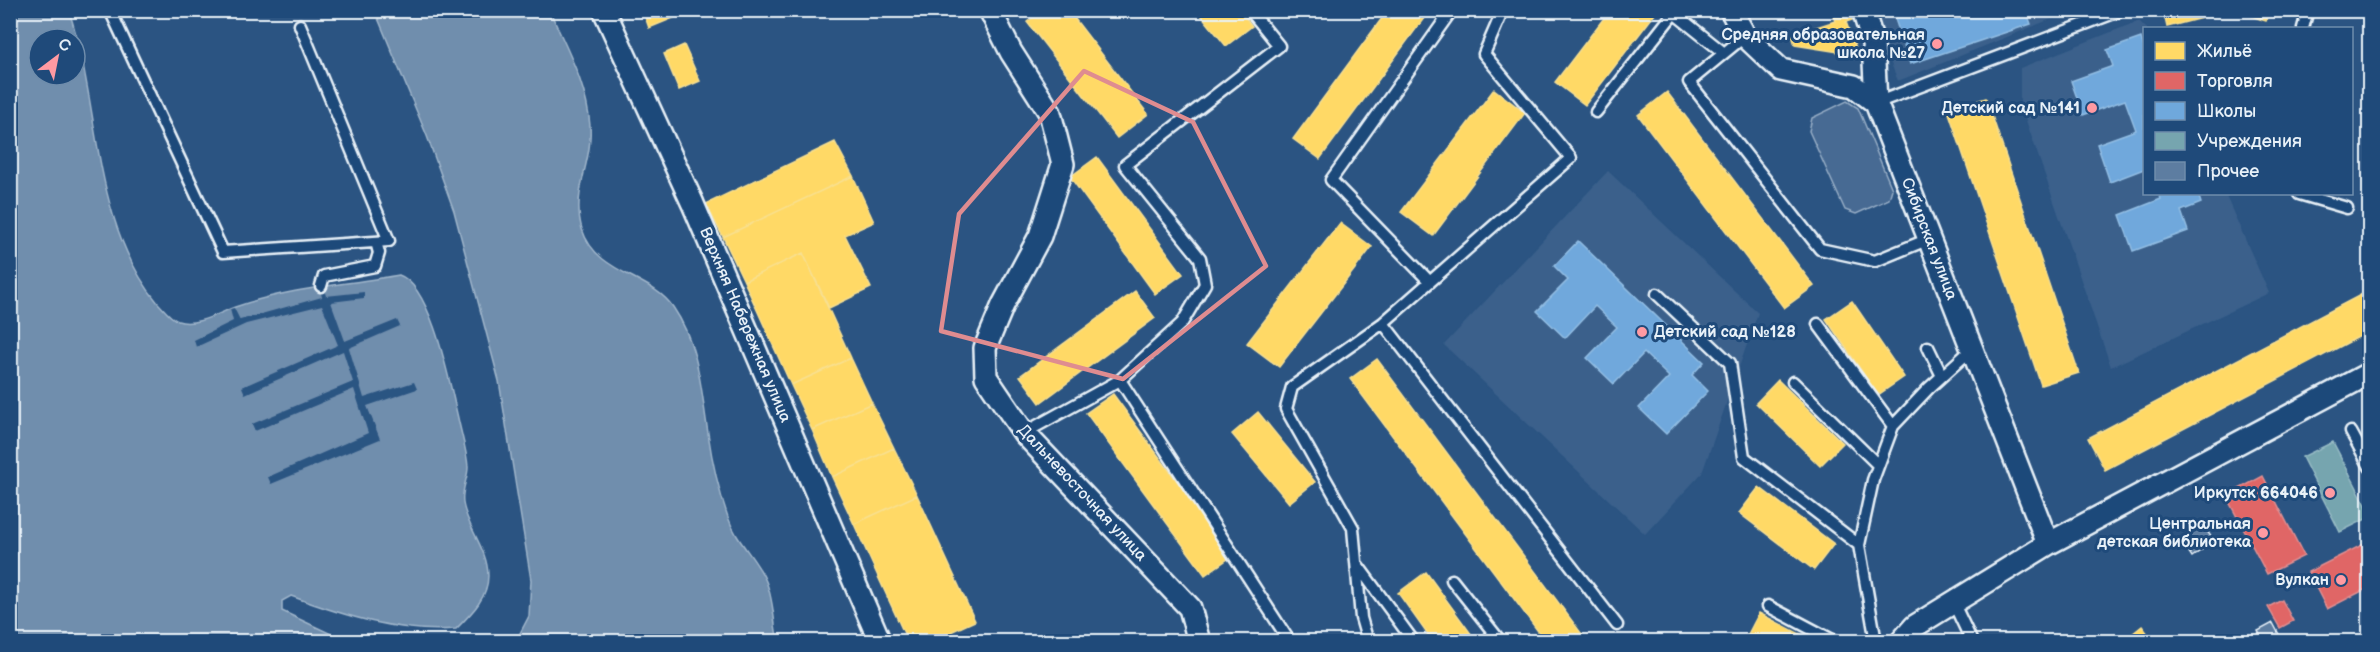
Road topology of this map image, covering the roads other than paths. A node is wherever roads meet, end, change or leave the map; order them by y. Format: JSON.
{"nodes":[{"id":1,"x":110,"y":10,"type":"edge"},
{"id":2,"x":604,"y":10,"type":"edge"},
{"id":3,"x":990,"y":10,"type":"edge"},
{"id":4,"x":1250,"y":10,"type":"edge"},
{"id":5,"x":1452,"y":10,"type":"edge"},
{"id":6,"x":1503,"y":10,"type":"edge"},
{"id":7,"x":1731,"y":10,"type":"edge"},
{"id":8,"x":1863,"y":10,"type":"edge"},
{"id":9,"x":2122,"y":10,"type":"edge"},
{"id":10,"x":2308,"y":10,"type":"edge"},
{"id":11,"x":300,"y":24,"type":"dead end"},
{"id":12,"x":2303,"y":27,"type":"edge"},
{"id":13,"x":1745,"y":36,"type":"junction"},
{"id":14,"x":1724,"y":53,"type":"junction"},
{"id":15,"x":1876,"y":103,"type":"junction"},
{"id":16,"x":1596,"y":112,"type":"dead end"},
{"id":17,"x":2302,"y":195,"type":"edge"},
{"id":18,"x":2348,"y":208,"type":"dead end"},
{"id":19,"x":1929,"y":239,"type":"junction"},
{"id":20,"x":376,"y":242,"type":"junction"},
{"id":21,"x":1430,"y":282,"type":"junction"},
{"id":22,"x":321,"y":286,"type":"dead end"},
{"id":23,"x":1657,"y":294,"type":"dead end"},
{"id":24,"x":1383,"y":323,"type":"junction"},
{"id":25,"x":1818,"y":324,"type":"dead end"},
{"id":26,"x":1928,"y":347,"type":"dead end"},
{"id":27,"x":1972,"y":349,"type":"junction"},
{"id":28,"x":2370,"y":373,"type":"edge"},
{"id":29,"x":1942,"y":376,"type":"junction"},
{"id":30,"x":1120,"y":380,"type":"junction"},
{"id":31,"x":1792,"y":382,"type":"dead end"},
{"id":32,"x":1893,"y":426,"type":"junction"},
{"id":33,"x":2351,"y":432,"type":"dead end"},
{"id":34,"x":1023,"y":433,"type":"junction"},
{"id":35,"x":1878,"y":465,"type":"junction"},
{"id":36,"x":2370,"y":467,"type":"edge"},
{"id":37,"x":2048,"y":544,"type":"junction"},
{"id":38,"x":1859,"y":545,"type":"junction"},
{"id":39,"x":1356,"y":563,"type":"junction"},
{"id":40,"x":1452,"y":580,"type":"dead end"},
{"id":41,"x":1953,"y":602,"type":"junction"},
{"id":42,"x":1768,"y":606,"type":"dead end"},
{"id":43,"x":1617,"y":625,"type":"dead end"},
{"id":44,"x":880,"y":642,"type":"edge"},
{"id":45,"x":1198,"y":642,"type":"edge"},
{"id":46,"x":1290,"y":642,"type":"edge"},
{"id":47,"x":1368,"y":642,"type":"edge"},
{"id":48,"x":1414,"y":642,"type":"edge"},
{"id":49,"x":1501,"y":642,"type":"edge"},
{"id":50,"x":1836,"y":642,"type":"edge"},
{"id":51,"x":1876,"y":642,"type":"edge"},
{"id":52,"x":1901,"y":642,"type":"edge"},
{"id":53,"x":1972,"y":642,"type":"edge"}],
"edges":[{"from":1,"to":20,"type":"lane"},
{"from":2,"to":44,"type":"street","name":"Верхняя Набережная улица"},
{"from":3,"to":34,"type":"street","name":"Дальневосточная улица"},
{"from":4,"to":30,"type":"lane"},
{"from":5,"to":21,"type":"lane"},
{"from":6,"to":21,"type":"lane"},
{"from":7,"to":13,"type":"street"},
{"from":8,"to":15,"type":"street"},
{"from":9,"to":15,"type":"lane"},
{"from":10,"to":12,"type":"lane"},
{"from":11,"to":20,"type":"lane"},
{"from":13,"to":14,"type":"lane"},
{"from":13,"to":15,"type":"street"},
{"from":14,"to":16,"type":"lane"},
{"from":14,"to":19,"type":"lane"},
{"from":15,"to":19,"type":"street","name":"Сибирская улица"},
{"from":17,"to":18,"type":"lane"},
{"from":19,"to":27,"type":"street","name":"Сибирская улица"},
{"from":20,"to":22,"type":"lane"},
{"from":21,"to":24,"type":"lane"},
{"from":23,"to":38,"type":"lane"},
{"from":24,"to":39,"type":"lane"},
{"from":24,"to":43,"type":"lane"},
{"from":25,"to":32,"type":"lane"},
{"from":26,"to":29,"type":"lane"},
{"from":27,"to":29,"type":"lane"},
{"from":27,"to":37,"type":"street","name":"Сибирская улица"},
{"from":28,"to":37,"type":"street"},
{"from":29,"to":32,"type":"lane"},
{"from":30,"to":34,"type":"lane"},
{"from":30,"to":46,"type":"lane"},
{"from":31,"to":35,"type":"lane"},
{"from":32,"to":35,"type":"lane"},
{"from":33,"to":36,"type":"lane"},
{"from":34,"to":45,"type":"street","name":"Дальневосточная улица"},
{"from":35,"to":38,"type":"lane"},
{"from":37,"to":41,"type":"street"},
{"from":38,"to":51,"type":"lane"},
{"from":39,"to":47,"type":"lane"},
{"from":39,"to":48,"type":"lane"},
{"from":40,"to":49,"type":"lane"},
{"from":41,"to":52,"type":"street"},
{"from":41,"to":53,"type":"lane"},
{"from":42,"to":50,"type":"lane"}]}
